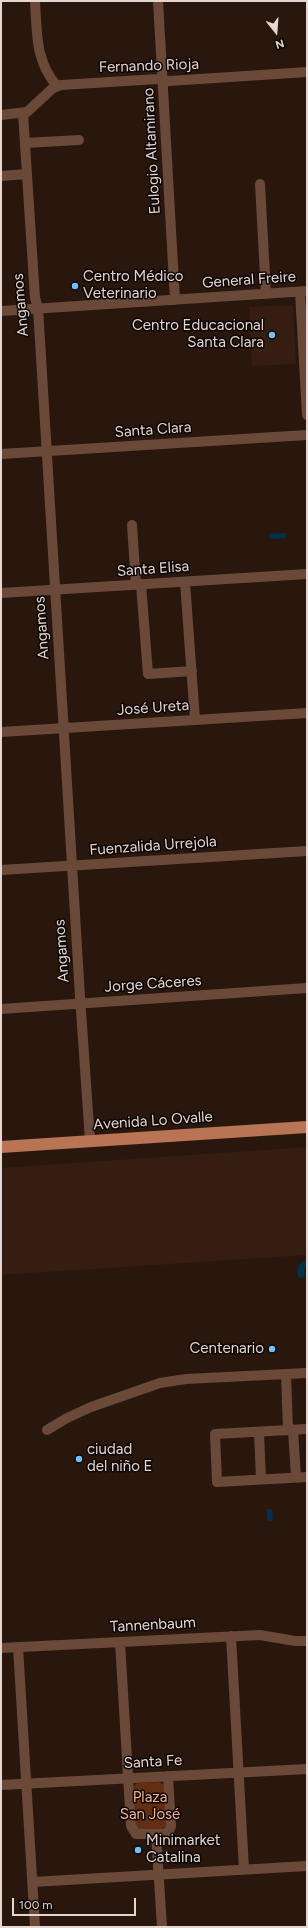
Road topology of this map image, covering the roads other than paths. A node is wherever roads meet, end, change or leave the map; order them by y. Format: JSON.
{"nodes":[{"id":1,"x":35,"y":1,"type":"edge"},
{"id":2,"x":158,"y":1,"type":"edge"},
{"id":3,"x":307,"y":72,"type":"edge"},
{"id":4,"x":163,"y":80,"type":"junction"},
{"id":5,"x":57,"y":86,"type":"junction"},
{"id":6,"x":23,"y":113,"type":"junction"},
{"id":7,"x":1,"y":114,"type":"edge"},
{"id":8,"x":79,"y":140,"type":"dead end"},
{"id":9,"x":25,"y":143,"type":"junction"},
{"id":10,"x":27,"y":174,"type":"junction"},
{"id":11,"x":1,"y":176,"type":"edge"},
{"id":12,"x":260,"y":184,"type":"dead end"},
{"id":13,"x":303,"y":291,"type":"edge"},
{"id":14,"x":266,"y":294,"type":"junction"},
{"id":15,"x":175,"y":300,"type":"junction"},
{"id":16,"x":38,"y":308,"type":"junction"},
{"id":17,"x":1,"y":311,"type":"edge"},
{"id":18,"x":307,"y":415,"type":"edge"},
{"id":19,"x":307,"y":435,"type":"edge"},
{"id":20,"x":46,"y":452,"type":"junction"},
{"id":21,"x":1,"y":454,"type":"edge"},
{"id":22,"x":132,"y":525,"type":"dead end"},
{"id":23,"x":307,"y":574,"type":"edge"},
{"id":24,"x":185,"y":582,"type":"junction"},
{"id":25,"x":139,"y":584,"type":"junction"},
{"id":26,"x":54,"y":590,"type":"junction"},
{"id":27,"x":1,"y":593,"type":"edge"},
{"id":28,"x":192,"y":671,"type":"junction"},
{"id":29,"x":307,"y":713,"type":"edge"},
{"id":30,"x":195,"y":720,"type":"junction"},
{"id":31,"x":63,"y":729,"type":"junction"},
{"id":32,"x":1,"y":732,"type":"edge"},
{"id":33,"x":307,"y":851,"type":"edge"},
{"id":34,"x":72,"y":866,"type":"junction"},
{"id":35,"x":1,"y":870,"type":"edge"},
{"id":36,"x":307,"y":988,"type":"edge"},
{"id":37,"x":80,"y":1004,"type":"junction"},
{"id":38,"x":1,"y":1009,"type":"edge"},
{"id":39,"x":307,"y":1127,"type":"edge"},
{"id":40,"x":90,"y":1141,"type":"junction"},
{"id":41,"x":1,"y":1147,"type":"edge"},
{"id":42,"x":307,"y":1374,"type":"edge"},
{"id":43,"x":286,"y":1375,"type":"junction"},
{"id":44,"x":307,"y":1429,"type":"edge"},
{"id":45,"x":47,"y":1430,"type":"dead end"},
{"id":46,"x":291,"y":1430,"type":"junction"},
{"id":47,"x":259,"y":1432,"type":"junction"},
{"id":48,"x":296,"y":1477,"type":"junction"},
{"id":49,"x":307,"y":1477,"type":"edge"},
{"id":50,"x":261,"y":1479,"type":"junction"},
{"id":51,"x":231,"y":1636,"type":"junction"},
{"id":52,"x":307,"y":1641,"type":"edge"},
{"id":53,"x":120,"y":1642,"type":"junction"},
{"id":54,"x":18,"y":1647,"type":"junction"},
{"id":55,"x":1,"y":1648,"type":"edge"},
{"id":56,"x":307,"y":1769,"type":"edge"},
{"id":57,"x":238,"y":1773,"type":"junction"},
{"id":58,"x":168,"y":1776,"type":"junction"},
{"id":59,"x":129,"y":1778,"type":"junction"},
{"id":60,"x":27,"y":1783,"type":"junction"},
{"id":61,"x":1,"y":1785,"type":"edge"},
{"id":62,"x":156,"y":1834,"type":"junction"},
{"id":63,"x":307,"y":1866,"type":"edge"},
{"id":64,"x":244,"y":1869,"type":"junction"},
{"id":65,"x":158,"y":1874,"type":"junction"},
{"id":66,"x":32,"y":1882,"type":"junction"},
{"id":67,"x":35,"y":1927,"type":"edge"},
{"id":68,"x":162,"y":1927,"type":"edge"}],
"edges":[{"from":1,"to":5,"type":"street"},
{"from":2,"to":4,"type":"street","name":"Eulogio Altamirano"},
{"from":3,"to":4,"type":"street","name":"Fernando Rioja"},
{"from":4,"to":5,"type":"street","name":"Fernando Rioja"},
{"from":4,"to":15,"type":"street","name":"Eulogio Altamirano"},
{"from":5,"to":6,"type":"street"},
{"from":6,"to":7,"type":"street"},
{"from":6,"to":9,"type":"street","name":"Angamos"},
{"from":8,"to":9,"type":"street"},
{"from":9,"to":10,"type":"street","name":"Angamos"},
{"from":10,"to":11,"type":"street"},
{"from":10,"to":16,"type":"street","name":"Angamos"},
{"from":12,"to":14,"type":"street"},
{"from":13,"to":14,"type":"street","name":"General Freire"},
{"from":13,"to":18,"type":"street"},
{"from":14,"to":15,"type":"street","name":"General Freire"},
{"from":15,"to":16,"type":"street","name":"General Freire"},
{"from":16,"to":17,"type":"street","name":"General Freire"},
{"from":16,"to":20,"type":"street","name":"Angamos"},
{"from":19,"to":20,"type":"street","name":"Santa Clara"},
{"from":20,"to":21,"type":"street","name":"Santa Clara"},
{"from":20,"to":26,"type":"street","name":"Angamos"},
{"from":22,"to":25,"type":"street"},
{"from":23,"to":24,"type":"street","name":"Santa Elisa"},
{"from":24,"to":25,"type":"street","name":"Santa Elisa"},
{"from":24,"to":28,"type":"street"},
{"from":25,"to":26,"type":"street","name":"Santa Elisa"},
{"from":25,"to":28,"type":"street"},
{"from":26,"to":27,"type":"street","name":"Santa Elisa"},
{"from":26,"to":31,"type":"street","name":"Angamos"},
{"from":28,"to":30,"type":"street"},
{"from":29,"to":30,"type":"street","name":"José Ureta"},
{"from":30,"to":31,"type":"street","name":"José Ureta"},
{"from":31,"to":32,"type":"street","name":"José Ureta"},
{"from":31,"to":34,"type":"street","name":"Angamos"},
{"from":33,"to":34,"type":"street","name":"Fuenzalida Urrejola"},
{"from":34,"to":35,"type":"street","name":"Fuenzalida Urrejola"},
{"from":34,"to":37,"type":"street","name":"Angamos"},
{"from":36,"to":37,"type":"street","name":"Jorge Cáceres"},
{"from":37,"to":38,"type":"street","name":"Jorge Cáceres"},
{"from":37,"to":40,"type":"street","name":"Angamos"},
{"from":39,"to":40,"type":"main road","name":"Avenida Lo Ovalle"},
{"from":40,"to":41,"type":"main road","name":"Avenida Lo Ovalle"},
{"from":42,"to":43,"type":"street"},
{"from":43,"to":45,"type":"street"},
{"from":43,"to":46,"type":"street"},
{"from":44,"to":46,"type":"street"},
{"from":46,"to":47,"type":"street"},
{"from":46,"to":48,"type":"street"},
{"from":47,"to":50,"type":"street"},
{"from":47,"to":50,"type":"street"},
{"from":48,"to":49,"type":"street"},
{"from":48,"to":50,"type":"street"},
{"from":51,"to":52,"type":"street","name":"Tannenbaum"},
{"from":51,"to":53,"type":"street","name":"Tannenbaum"},
{"from":51,"to":57,"type":"street"},
{"from":53,"to":54,"type":"street","name":"Tannenbaum"},
{"from":53,"to":59,"type":"street"},
{"from":54,"to":55,"type":"street","name":"Tannenbaum"},
{"from":54,"to":60,"type":"street"},
{"from":56,"to":57,"type":"street","name":"Santa Fe"},
{"from":57,"to":58,"type":"street","name":"Santa Fe"},
{"from":57,"to":64,"type":"street"},
{"from":58,"to":59,"type":"street","name":"Santa Fe"},
{"from":58,"to":62,"type":"street"},
{"from":59,"to":60,"type":"street","name":"Santa Fe"},
{"from":59,"to":62,"type":"street"},
{"from":60,"to":61,"type":"street","name":"Santa Fe"},
{"from":60,"to":66,"type":"street"},
{"from":62,"to":65,"type":"street"},
{"from":63,"to":64,"type":"street"},
{"from":64,"to":65,"type":"street"},
{"from":65,"to":66,"type":"street"},
{"from":65,"to":68,"type":"street"},
{"from":66,"to":67,"type":"street"}]}
